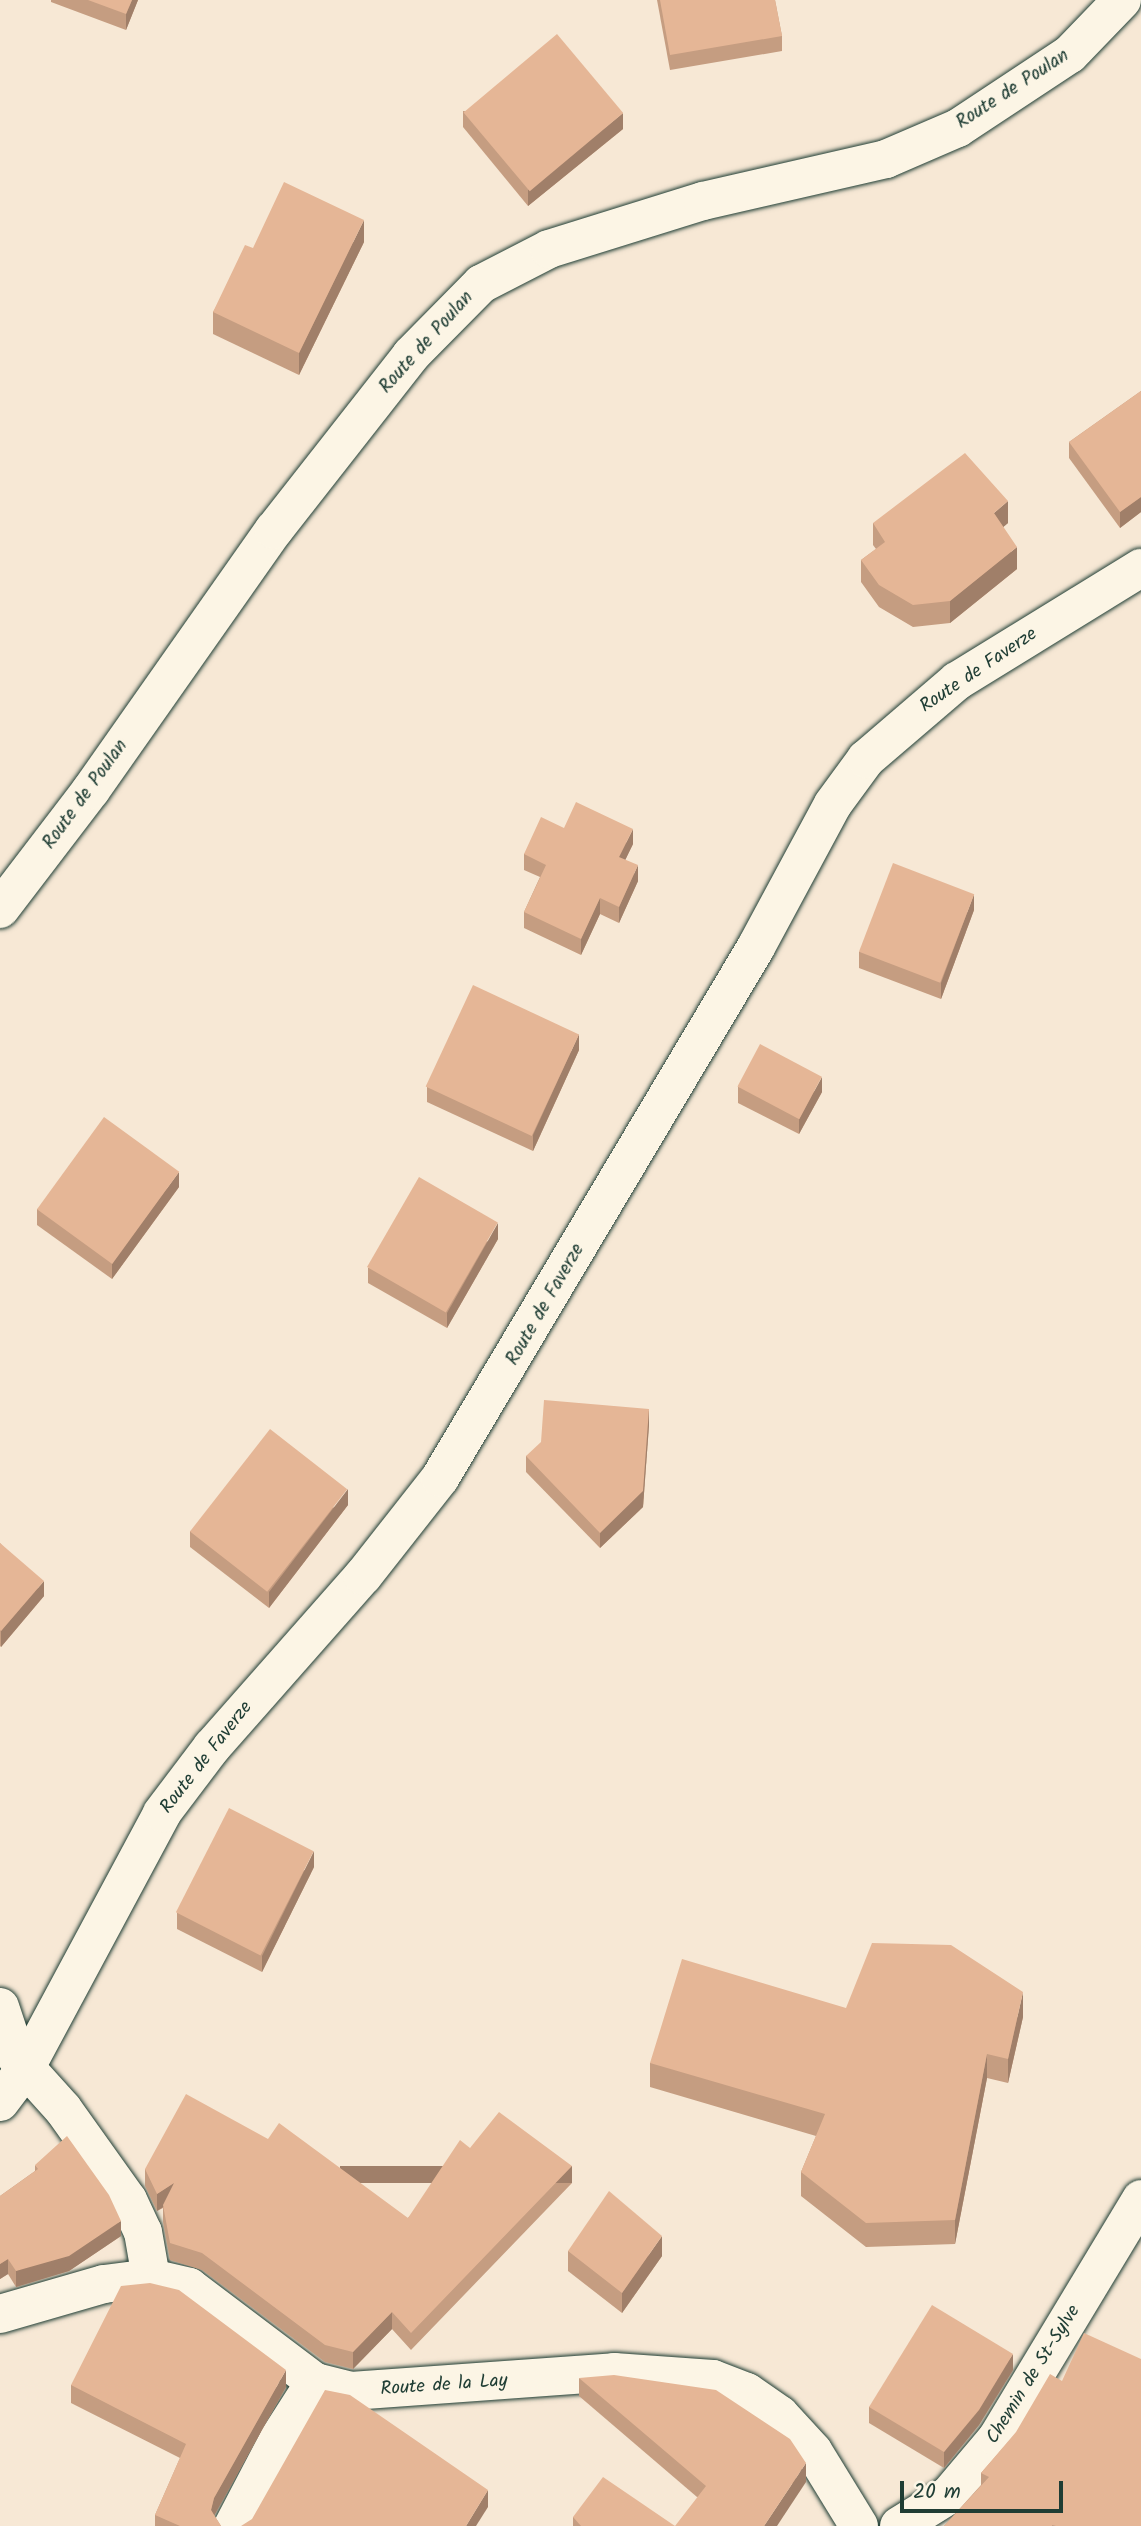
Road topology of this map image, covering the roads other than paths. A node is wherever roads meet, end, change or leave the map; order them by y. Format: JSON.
{"nodes":[{"id":1,"x":1122,"y":0,"type":"edge"},
{"id":2,"x":1141,"y":568,"type":"edge"},
{"id":3,"x":0,"y":909,"type":"edge"},
{"id":4,"x":0,"y":2007,"type":"edge"},
{"id":5,"x":25,"y":2069,"type":"junction"},
{"id":6,"x":0,"y":2102,"type":"edge"},
{"id":7,"x":1141,"y":2199,"type":"edge"},
{"id":8,"x":151,"y":2278,"type":"junction"},
{"id":9,"x":0,"y":2314,"type":"edge"},
{"id":10,"x":315,"y":2382,"type":"junction"},
{"id":11,"x":233,"y":2526,"type":"edge"},
{"id":12,"x":859,"y":2526,"type":"edge"},
{"id":13,"x":899,"y":2526,"type":"edge"}],
"edges":[{"from":1,"to":3,"type":"street","name":"Route de Poulan"},
{"from":2,"to":5,"type":"street","name":"Route de Faverze"},
{"from":4,"to":5,"type":"street"},
{"from":5,"to":6,"type":"street","name":"Route de Faverze"},
{"from":5,"to":8,"type":"street"},
{"from":7,"to":13,"type":"street","name":"Chemin de St-Sylve"},
{"from":8,"to":9,"type":"street","name":"Route de la Lay"},
{"from":8,"to":10,"type":"street","name":"Route de la Lay"},
{"from":10,"to":11,"type":"street"},
{"from":10,"to":12,"type":"street","name":"Route de la Lay"}]}
